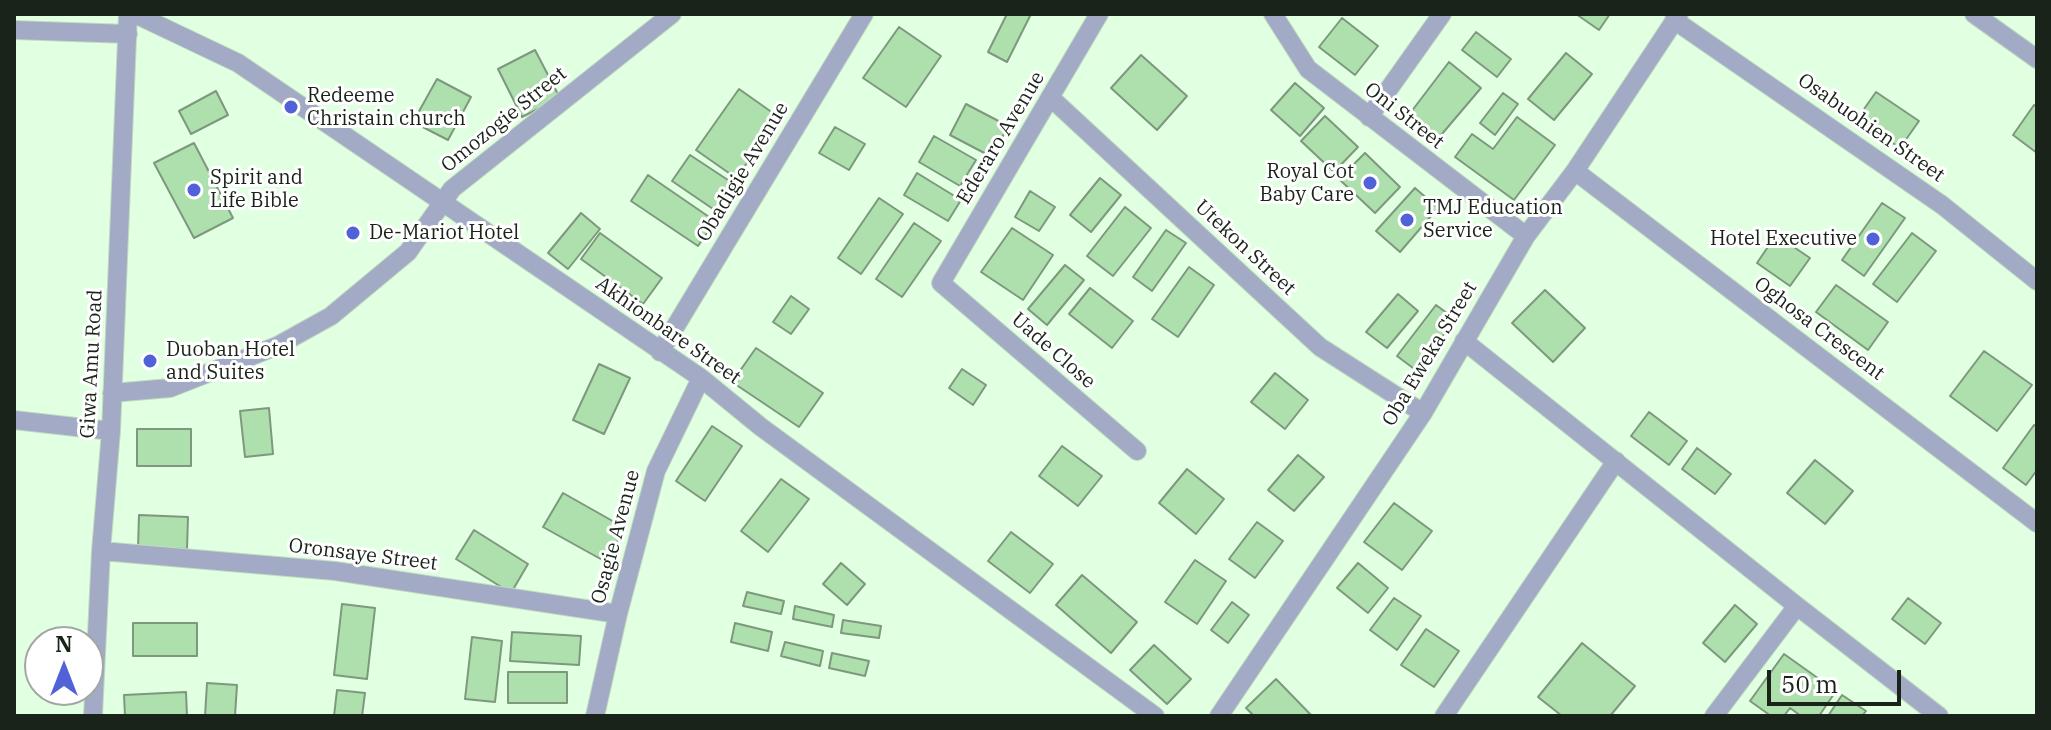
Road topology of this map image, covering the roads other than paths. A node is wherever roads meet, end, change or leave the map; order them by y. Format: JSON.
{"nodes":[{"id":1,"x":128,"y":14,"type":"edge"},
{"id":2,"x":135,"y":14,"type":"edge"},
{"id":3,"x":672,"y":14,"type":"edge"},
{"id":4,"x":864,"y":14,"type":"edge"},
{"id":5,"x":1099,"y":14,"type":"edge"},
{"id":6,"x":1273,"y":14,"type":"edge"},
{"id":7,"x":1442,"y":14,"type":"edge"},
{"id":8,"x":1974,"y":14,"type":"edge"},
{"id":9,"x":1676,"y":17,"type":"edge"},
{"id":10,"x":14,"y":30,"type":"edge"},
{"id":11,"x":128,"y":34,"type":"junction"},
{"id":12,"x":2037,"y":59,"type":"edge"},
{"id":13,"x":1051,"y":98,"type":"junction"},
{"id":14,"x":1369,"y":117,"type":"junction"},
{"id":15,"x":1575,"y":171,"type":"junction"},
{"id":16,"x":442,"y":202,"type":"junction"},
{"id":17,"x":1526,"y":236,"type":"junction"},
{"id":18,"x":2037,"y":281,"type":"edge"},
{"id":19,"x":941,"y":283,"type":"joint"},
{"id":20,"x":1464,"y":341,"type":"junction"},
{"id":21,"x":660,"y":352,"type":"junction"},
{"id":22,"x":701,"y":378,"type":"junction"},
{"id":23,"x":112,"y":393,"type":"junction"},
{"id":24,"x":1423,"y":413,"type":"junction"},
{"id":25,"x":14,"y":420,"type":"edge"},
{"id":26,"x":111,"y":431,"type":"junction"},
{"id":27,"x":1137,"y":451,"type":"dead end"},
{"id":28,"x":1616,"y":461,"type":"junction"},
{"id":29,"x":2037,"y":523,"type":"edge"},
{"id":30,"x":101,"y":551,"type":"junction"},
{"id":31,"x":1797,"y":606,"type":"junction"},
{"id":32,"x":618,"y":614,"type":"junction"},
{"id":33,"x":93,"y":716,"type":"edge"},
{"id":34,"x":595,"y":716,"type":"edge"},
{"id":35,"x":1155,"y":716,"type":"edge"},
{"id":36,"x":1219,"y":716,"type":"edge"},
{"id":37,"x":1444,"y":716,"type":"edge"},
{"id":38,"x":1714,"y":716,"type":"edge"},
{"id":39,"x":1938,"y":716,"type":"edge"}],
"edges":[{"from":1,"to":11,"type":"street","name":"Giwa Amu Road"},
{"from":2,"to":16,"type":"street","name":"Akhionbare Street"},
{"from":3,"to":16,"type":"street","name":"Omozogie Street"},
{"from":4,"to":21,"type":"street","name":"Obadigie Avenue"},
{"from":5,"to":13,"type":"street","name":"Ederaro Avenue"},
{"from":6,"to":14,"type":"street","name":"Oni Street"},
{"from":7,"to":14,"type":"street"},
{"from":8,"to":12,"type":"street"},
{"from":9,"to":15,"type":"street","name":"Oba Eweka Street"},
{"from":9,"to":18,"type":"street","name":"Osabuohien Street"},
{"from":10,"to":11,"type":"street"},
{"from":11,"to":23,"type":"street","name":"Giwa Amu Road"},
{"from":13,"to":19,"type":"street","name":"Ederaro Avenue"},
{"from":13,"to":24,"type":"street","name":"Utekon Street"},
{"from":14,"to":17,"type":"street","name":"Oni Street"},
{"from":15,"to":17,"type":"street","name":"Oba Eweka Street"},
{"from":15,"to":29,"type":"street","name":"Oghosa Crescent"},
{"from":16,"to":21,"type":"street","name":"Akhionbare Street"},
{"from":16,"to":23,"type":"street","name":"Omozogie Street"},
{"from":17,"to":20,"type":"street","name":"Oba Eweka Street"},
{"from":19,"to":27,"type":"street","name":"Uade Close"},
{"from":20,"to":24,"type":"street","name":"Oba Eweka Street"},
{"from":20,"to":28,"type":"street"},
{"from":21,"to":22,"type":"street","name":"Akhionbare Street"},
{"from":22,"to":32,"type":"street","name":"Osagie Avenue"},
{"from":22,"to":35,"type":"street","name":"Akhionbare Street"},
{"from":23,"to":26,"type":"street","name":"Giwa Amu Road"},
{"from":24,"to":36,"type":"street","name":"Oba Eweka Street"},
{"from":25,"to":26,"type":"street"},
{"from":26,"to":30,"type":"street","name":"Giwa Amu Road"},
{"from":28,"to":31,"type":"street"},
{"from":28,"to":37,"type":"street"},
{"from":30,"to":32,"type":"street","name":"Oronsaye Street"},
{"from":30,"to":33,"type":"street","name":"Giwa Amu Road"},
{"from":31,"to":38,"type":"street"},
{"from":31,"to":39,"type":"street"},
{"from":32,"to":34,"type":"street","name":"Osagie Avenue"}]}
